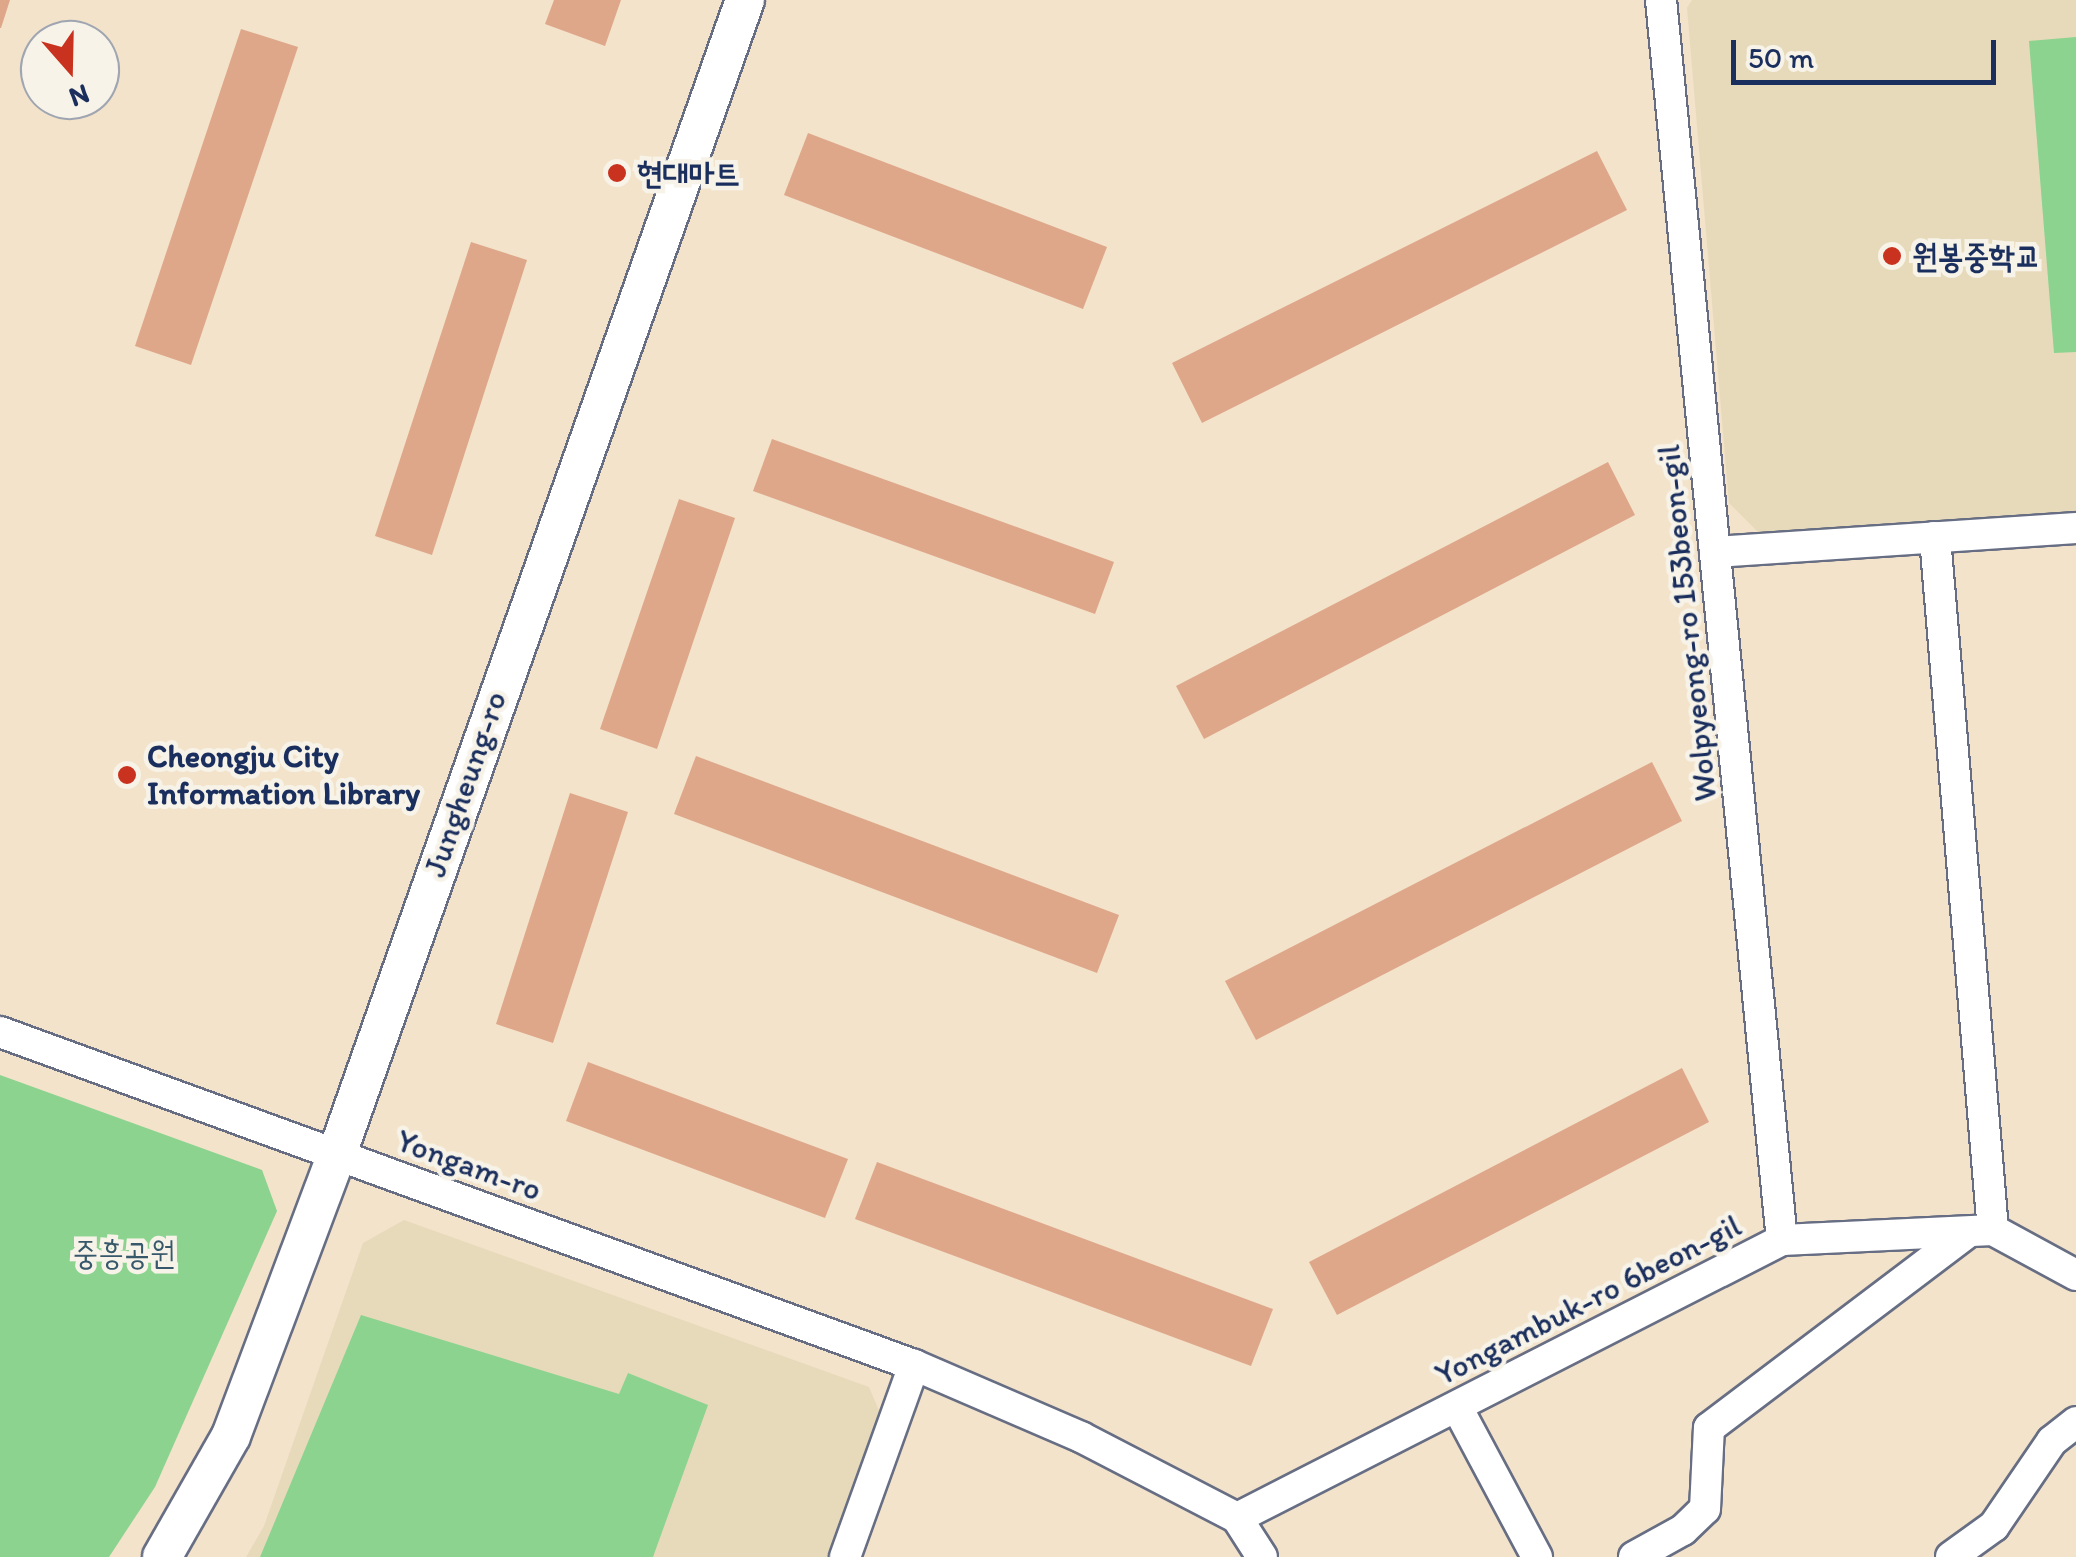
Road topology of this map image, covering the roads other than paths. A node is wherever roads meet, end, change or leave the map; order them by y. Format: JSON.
{"nodes":[{"id":1,"x":745,"y":0,"type":"edge"},
{"id":2,"x":1661,"y":0,"type":"edge"},
{"id":3,"x":2076,"y":528,"type":"edge"},
{"id":4,"x":1936,"y":537,"type":"junction"},
{"id":5,"x":1715,"y":552,"type":"junction"},
{"id":6,"x":0,"y":1032,"type":"edge"},
{"id":7,"x":338,"y":1154,"type":"junction"},
{"id":8,"x":1981,"y":1231,"type":"junction"},
{"id":9,"x":1782,"y":1240,"type":"junction"},
{"id":10,"x":2076,"y":1275,"type":"edge"},
{"id":11,"x":914,"y":1365,"type":"junction"},
{"id":12,"x":1458,"y":1407,"type":"junction"},
{"id":13,"x":2076,"y":1422,"type":"edge"},
{"id":14,"x":1237,"y":1518,"type":"junction"},
{"id":15,"x":162,"y":1557,"type":"edge"},
{"id":16,"x":846,"y":1557,"type":"edge"},
{"id":17,"x":1262,"y":1557,"type":"edge"},
{"id":18,"x":1537,"y":1557,"type":"edge"},
{"id":19,"x":1634,"y":1557,"type":"edge"},
{"id":20,"x":1952,"y":1557,"type":"edge"}],
"edges":[{"from":1,"to":7,"type":"street","name":"Jungheung-ro"},
{"from":2,"to":5,"type":"street","name":"Wolpyeong-ro 153beon-gil"},
{"from":3,"to":4,"type":"street"},
{"from":4,"to":5,"type":"street"},
{"from":4,"to":8,"type":"street"},
{"from":5,"to":9,"type":"street","name":"Wolpyeong-ro 153beon-gil"},
{"from":6,"to":7,"type":"street","name":"Yongam-ro"},
{"from":7,"to":11,"type":"street","name":"Yongam-ro"},
{"from":7,"to":15,"type":"street","name":"Jungheung-ro"},
{"from":8,"to":9,"type":"street","name":"Yongambuk-ro 6beon-gil"},
{"from":8,"to":10,"type":"street"},
{"from":8,"to":19,"type":"street"},
{"from":9,"to":12,"type":"street","name":"Yongambuk-ro 6beon-gil"},
{"from":11,"to":14,"type":"street","name":"Yongam-ro"},
{"from":11,"to":16,"type":"street"},
{"from":12,"to":14,"type":"street","name":"Yongambuk-ro 6beon-gil"},
{"from":12,"to":18,"type":"street"},
{"from":13,"to":20,"type":"street"},
{"from":14,"to":17,"type":"street","name":"Yongam-ro"}]}
